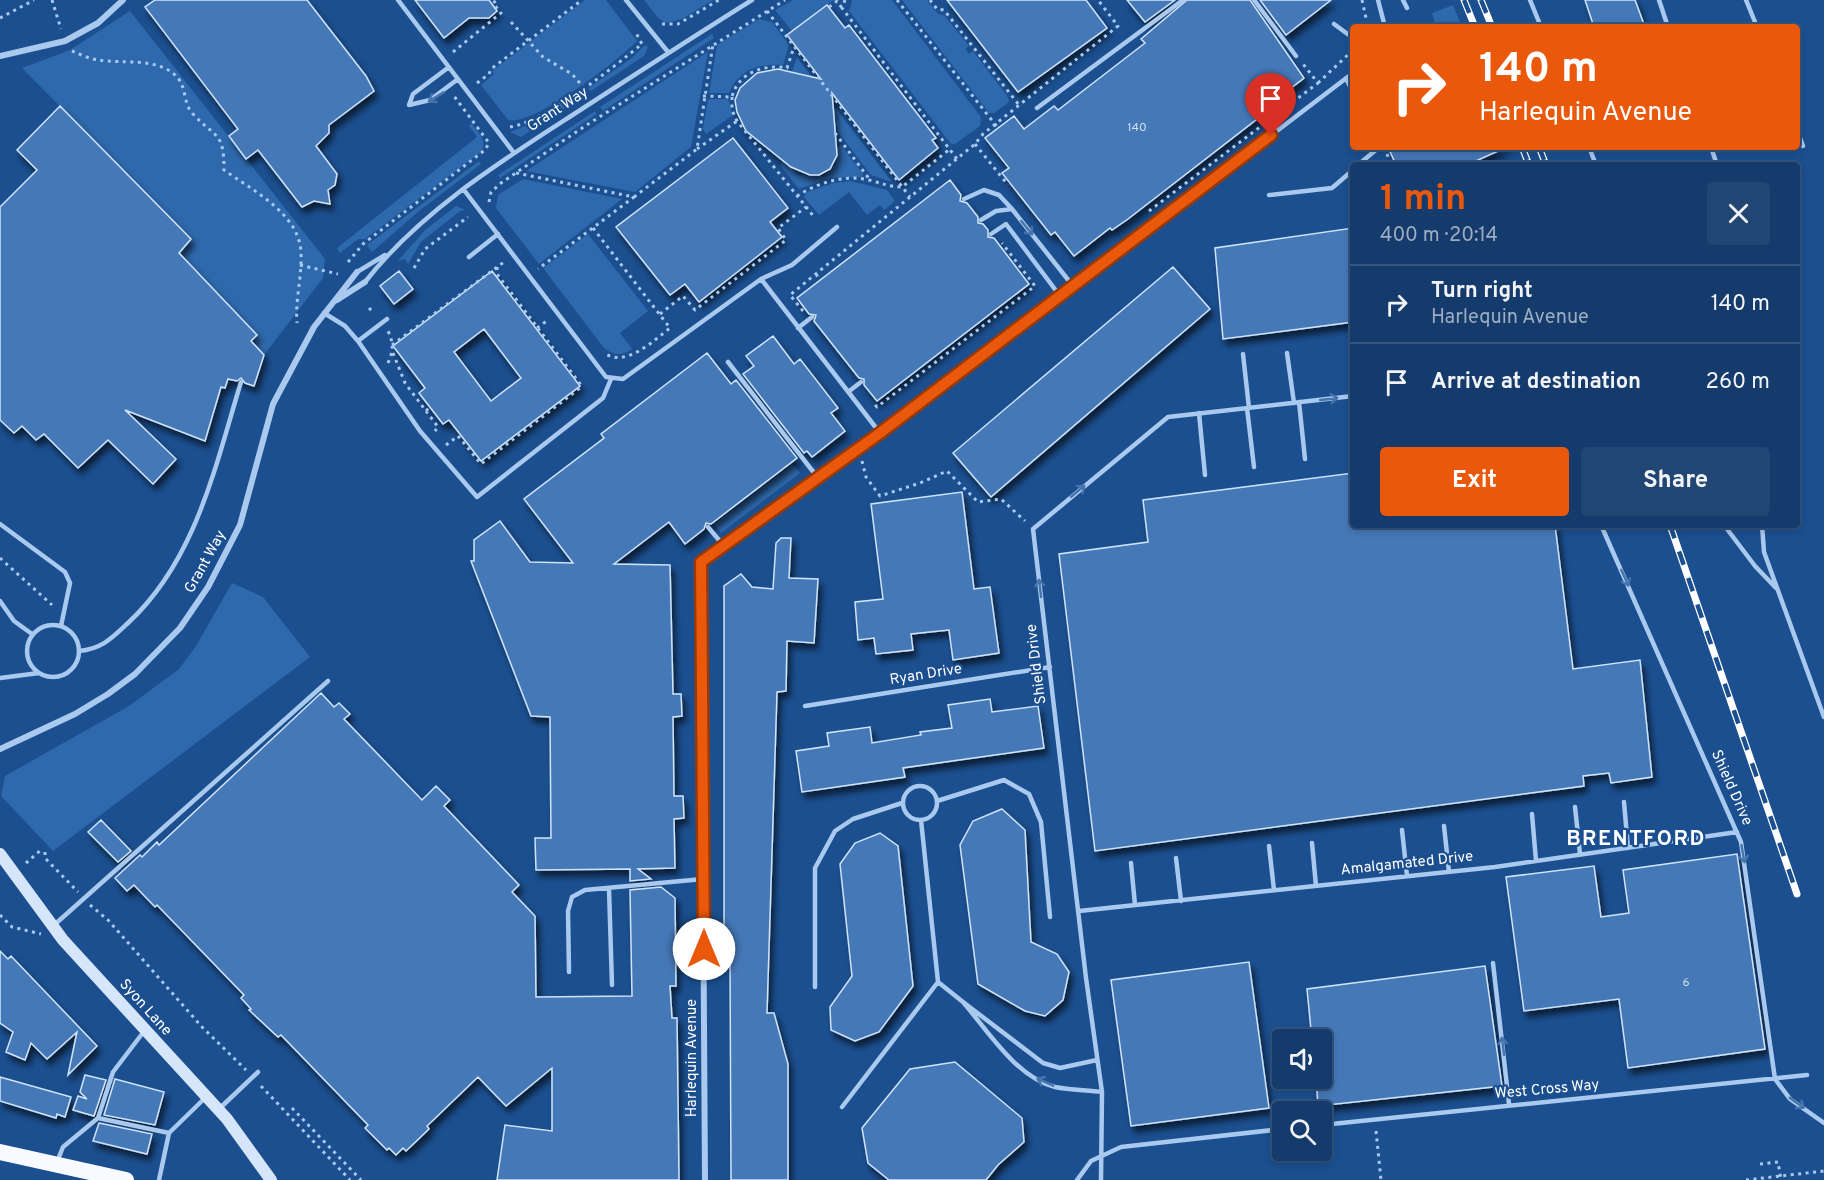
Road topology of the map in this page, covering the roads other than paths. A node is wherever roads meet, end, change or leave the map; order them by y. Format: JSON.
{"nodes":[{"id":1,"x":123,"y":0,"type":"edge"},
{"id":2,"x":398,"y":0,"type":"edge"},
{"id":3,"x":626,"y":0,"type":"edge"},
{"id":4,"x":752,"y":0,"type":"edge"},
{"id":5,"x":1183,"y":0,"type":"edge"},
{"id":6,"x":1254,"y":0,"type":"edge"},
{"id":7,"x":1378,"y":0,"type":"edge"},
{"id":8,"x":1403,"y":0,"type":"edge"},
{"id":9,"x":1530,"y":0,"type":"edge"},
{"id":10,"x":1659,"y":0,"type":"edge"},
{"id":11,"x":1746,"y":0,"type":"edge"},
{"id":12,"x":1407,"y":8,"type":"dead end"},
{"id":13,"x":1334,"y":24,"type":"dead end"},
{"id":14,"x":1384,"y":24,"type":"edge"},
{"id":15,"x":1540,"y":24,"type":"edge"},
{"id":16,"x":1667,"y":24,"type":"edge"},
{"id":17,"x":1756,"y":24,"type":"edge"},
{"id":18,"x":1350,"y":36,"type":"edge"},
{"id":19,"x":668,"y":52,"type":"junction"},
{"id":20,"x":0,"y":56,"type":"edge"},
{"id":21,"x":1296,"y":56,"type":"dead end"},
{"id":22,"x":449,"y":67,"type":"junction"},
{"id":23,"x":1350,"y":75,"type":"edge"},
{"id":24,"x":1346,"y":78,"type":"junction"},
{"id":25,"x":458,"y":79,"type":"junction"},
{"id":26,"x":1350,"y":87,"type":"edge"},
{"id":27,"x":1036,"y":108,"type":"dead end"},
{"id":28,"x":1800,"y":138,"type":"edge"},
{"id":29,"x":1803,"y":146,"type":"dead end"},
{"id":30,"x":1376,"y":150,"type":"edge"},
{"id":31,"x":514,"y":153,"type":"junction"},
{"id":32,"x":1362,"y":162,"type":"edge"},
{"id":33,"x":1350,"y":173,"type":"edge"},
{"id":34,"x":464,"y":190,"type":"junction"},
{"id":35,"x":1269,"y":195,"type":"dead end"},
{"id":36,"x":964,"y":199,"type":"dead end"},
{"id":37,"x":1012,"y":209,"type":"junction"},
{"id":38,"x":981,"y":220,"type":"dead end"},
{"id":39,"x":837,"y":227,"type":"dead end"},
{"id":40,"x":498,"y":234,"type":"junction"},
{"id":41,"x":991,"y":234,"type":"dead end"},
{"id":42,"x":387,"y":254,"type":"junction"},
{"id":43,"x":469,"y":257,"type":"dead end"},
{"id":44,"x":357,"y":272,"type":"joint"},
{"id":45,"x":761,"y":279,"type":"junction"},
{"id":46,"x":365,"y":282,"type":"joint"},
{"id":47,"x":1073,"y":286,"type":"junction"},
{"id":48,"x":1060,"y":296,"type":"junction"},
{"id":49,"x":332,"y":303,"type":"junction"},
{"id":50,"x":324,"y":313,"type":"junction"},
{"id":51,"x":812,"y":317,"type":"dead end"},
{"id":52,"x":387,"y":319,"type":"dead end"},
{"id":53,"x":798,"y":328,"type":"junction"},
{"id":54,"x":358,"y":341,"type":"junction"},
{"id":55,"x":1287,"y":353,"type":"dead end"},
{"id":56,"x":1243,"y":354,"type":"dead end"},
{"id":57,"x":728,"y":362,"type":"dead end"},
{"id":58,"x":611,"y":380,"type":"junction"},
{"id":59,"x":241,"y":382,"type":"dead end"},
{"id":60,"x":861,"y":382,"type":"dead end"},
{"id":61,"x":848,"y":392,"type":"junction"},
{"id":62,"x":1350,"y":396,"type":"edge"},
{"id":63,"x":1297,"y":402,"type":"junction"},
{"id":64,"x":1248,"y":408,"type":"junction"},
{"id":65,"x":1198,"y":413,"type":"junction"},
{"id":66,"x":880,"y":433,"type":"junction"},
{"id":67,"x":870,"y":440,"type":"joint"},
{"id":68,"x":1305,"y":459,"type":"dead end"},
{"id":69,"x":1254,"y":467,"type":"dead end"},
{"id":70,"x":1204,"y":475,"type":"dead end"},
{"id":71,"x":818,"y":478,"type":"junction"},
{"id":72,"x":0,"y":524,"type":"edge"},
{"id":73,"x":708,"y":526,"type":"dead end"},
{"id":74,"x":1602,"y":528,"type":"edge"},
{"id":75,"x":1726,"y":528,"type":"edge"},
{"id":76,"x":1762,"y":528,"type":"edge"},
{"id":77,"x":724,"y":546,"type":"junction"},
{"id":78,"x":1778,"y":590,"type":"junction"},
{"id":79,"x":0,"y":601,"type":"edge"},
{"id":80,"x":61,"y":626,"type":"junction"},
{"id":81,"x":32,"y":634,"type":"junction"},
{"id":82,"x":79,"y":651,"type":"junction"},
{"id":83,"x":1050,"y":667,"type":"junction"},
{"id":84,"x":39,"y":673,"type":"junction"},
{"id":85,"x":0,"y":678,"type":"edge"},
{"id":86,"x":328,"y":681,"type":"dead end"},
{"id":87,"x":805,"y":706,"type":"dead end"},
{"id":88,"x":1824,"y":717,"type":"edge"},
{"id":89,"x":0,"y":749,"type":"edge"},
{"id":90,"x":937,"y":801,"type":"junction"},
{"id":91,"x":902,"y":802,"type":"junction"},
{"id":92,"x":1624,"y":802,"type":"dead end"},
{"id":93,"x":1575,"y":807,"type":"dead end"},
{"id":94,"x":1532,"y":814,"type":"dead end"},
{"id":95,"x":921,"y":820,"type":"junction"},
{"id":96,"x":1444,"y":826,"type":"dead end"},
{"id":97,"x":1402,"y":830,"type":"dead end"},
{"id":98,"x":1737,"y":832,"type":"junction"},
{"id":99,"x":1312,"y":843,"type":"dead end"},
{"id":100,"x":1269,"y":846,"type":"dead end"},
{"id":101,"x":1628,"y":848,"type":"junction"},
{"id":102,"x":0,"y":854,"type":"edge"},
{"id":103,"x":1580,"y":854,"type":"junction"},
{"id":104,"x":1176,"y":858,"type":"dead end"},
{"id":105,"x":1536,"y":861,"type":"junction"},
{"id":106,"x":1131,"y":862,"type":"dead end"},
{"id":107,"x":1449,"y":872,"type":"junction"},
{"id":108,"x":1407,"y":876,"type":"junction"},
{"id":109,"x":703,"y":879,"type":"junction"},
{"id":110,"x":1316,"y":886,"type":"junction"},
{"id":111,"x":609,"y":889,"type":"junction"},
{"id":112,"x":1274,"y":890,"type":"junction"},
{"id":113,"x":1181,"y":901,"type":"junction"},
{"id":114,"x":1135,"y":905,"type":"junction"},
{"id":115,"x":1079,"y":911,"type":"junction"},
{"id":116,"x":1050,"y":917,"type":"dead end"},
{"id":117,"x":53,"y":926,"type":"junction"},
{"id":118,"x":1493,"y":963,"type":"dead end"},
{"id":119,"x":569,"y":972,"type":"dead end"},
{"id":120,"x":938,"y":982,"type":"junction"},
{"id":121,"x":612,"y":985,"type":"dead end"},
{"id":122,"x":815,"y":987,"type":"dead end"},
{"id":123,"x":963,"y":1002,"type":"junction"},
{"id":124,"x":145,"y":1030,"type":"junction"},
{"id":125,"x":1097,"y":1060,"type":"junction"},
{"id":126,"x":258,"y":1072,"type":"dead end"},
{"id":127,"x":1807,"y":1075,"type":"dead end"},
{"id":128,"x":1775,"y":1079,"type":"junction"},
{"id":129,"x":1102,"y":1092,"type":"junction"},
{"id":130,"x":206,"y":1097,"type":"junction"},
{"id":131,"x":1509,"y":1104,"type":"junction"},
{"id":132,"x":842,"y":1107,"type":"dead end"},
{"id":133,"x":218,"y":1110,"type":"junction"},
{"id":134,"x":98,"y":1118,"type":"junction"},
{"id":135,"x":1824,"y":1123,"type":"edge"},
{"id":136,"x":1332,"y":1124,"type":"edge"},
{"id":137,"x":1272,"y":1130,"type":"edge"},
{"id":138,"x":169,"y":1133,"type":"junction"},
{"id":139,"x":0,"y":1152,"type":"edge"},
{"id":140,"x":1101,"y":1157,"type":"junction"},
{"id":141,"x":62,"y":1166,"type":"junction"},
{"id":142,"x":94,"y":1180,"type":"edge"},
{"id":143,"x":126,"y":1180,"type":"edge"},
{"id":144,"x":159,"y":1180,"type":"edge"},
{"id":145,"x":271,"y":1180,"type":"edge"},
{"id":146,"x":705,"y":1180,"type":"edge"},
{"id":147,"x":1077,"y":1180,"type":"edge"},
{"id":148,"x":1101,"y":1180,"type":"edge"}],
"edges":[{"from":1,"to":20,"type":"street"},
{"from":2,"to":22,"type":"lane"},
{"from":3,"to":19,"type":"lane"},
{"from":4,"to":19,"type":"lane","name":"Grant Way"},
{"from":5,"to":27,"type":"lane"},
{"from":6,"to":21,"type":"lane"},
{"from":7,"to":14,"type":"lane"},
{"from":8,"to":12,"type":"lane"},
{"from":9,"to":15,"type":"lane"},
{"from":10,"to":16,"type":"lane"},
{"from":11,"to":17,"type":"lane"},
{"from":13,"to":18,"type":"lane"},
{"from":19,"to":31,"type":"lane","name":"Grant Way"},
{"from":22,"to":25,"type":"lane"},
{"from":25,"to":22,"type":"lane","one_way":true},
{"from":23,"to":24,"type":"lane","name":"Harlequin Avenue"},
{"from":24,"to":26,"type":"lane"},
{"from":24,"to":47,"type":"lane","name":"Harlequin Avenue"},
{"from":25,"to":31,"type":"lane"},
{"from":28,"to":29,"type":"lane"},
{"from":30,"to":32,"type":"lane"},
{"from":31,"to":34,"type":"lane","name":"Grant Way"},
{"from":33,"to":35,"type":"lane"},
{"from":34,"to":40,"type":"lane"},
{"from":34,"to":42,"type":"lane","name":"Grant Way"},
{"from":36,"to":37,"type":"lane"},
{"from":37,"to":38,"type":"lane"},
{"from":37,"to":47,"type":"lane","one_way":true},
{"from":39,"to":45,"type":"lane"},
{"from":40,"to":43,"type":"lane"},
{"from":40,"to":58,"type":"lane"},
{"from":41,"to":48,"type":"lane"},
{"from":42,"to":44,"type":"lane","name":"Grant Way"},
{"from":42,"to":46,"type":"lane","name":"Grant Way"},
{"from":44,"to":49,"type":"street","name":"Grant Way"},
{"from":45,"to":53,"type":"lane"},
{"from":45,"to":58,"type":"lane"},
{"from":46,"to":49,"type":"street","name":"Grant Way"},
{"from":47,"to":48,"type":"lane","name":"Harlequin Avenue"},
{"from":48,"to":66,"type":"lane","name":"Harlequin Avenue"},
{"from":49,"to":50,"type":"street","name":"Grant Way"},
{"from":50,"to":54,"type":"lane"},
{"from":50,"to":89,"type":"street","name":"Grant Way"},
{"from":51,"to":53,"type":"lane"},
{"from":52,"to":54,"type":"lane"},
{"from":53,"to":61,"type":"lane"},
{"from":54,"to":58,"type":"lane"},
{"from":55,"to":63,"type":"lane"},
{"from":56,"to":64,"type":"lane"},
{"from":57,"to":71,"type":"lane"},
{"from":59,"to":82,"type":"lane"},
{"from":60,"to":61,"type":"lane"},
{"from":61,"to":66,"type":"lane"},
{"from":63,"to":62,"type":"lane","one_way":true},
{"from":63,"to":64,"type":"lane"},
{"from":63,"to":68,"type":"lane"},
{"from":64,"to":65,"type":"lane"},
{"from":64,"to":69,"type":"lane"},
{"from":65,"to":70,"type":"lane"},
{"from":83,"to":65,"type":"lane","name":"Shield Drive","one_way":true},
{"from":66,"to":67,"type":"lane","name":"Harlequin Avenue"},
{"from":67,"to":71,"type":"street","name":"Harlequin Avenue"},
{"from":71,"to":77,"type":"street","name":"Harlequin Avenue"},
{"from":72,"to":80,"type":"lane"},
{"from":73,"to":77,"type":"lane"},
{"from":74,"to":98,"type":"lane","name":"Shield Drive","one_way":true},
{"from":75,"to":78,"type":"lane"},
{"from":76,"to":78,"type":"lane"},
{"from":77,"to":109,"type":"street","name":"Harlequin Avenue"},
{"from":78,"to":88,"type":"lane"},
{"from":79,"to":81,"type":"lane"},
{"from":80,"to":81,"type":"lane"},
{"from":80,"to":82,"type":"lane"},
{"from":81,"to":84,"type":"lane"},
{"from":82,"to":84,"type":"lane"},
{"from":83,"to":87,"type":"lane","name":"Ryan Drive"},
{"from":83,"to":115,"type":"lane","name":"Shield Drive"},
{"from":84,"to":85,"type":"lane"},
{"from":86,"to":117,"type":"lane"},
{"from":90,"to":91,"type":"lane"},
{"from":90,"to":95,"type":"lane"},
{"from":90,"to":116,"type":"lane"},
{"from":91,"to":95,"type":"lane"},
{"from":91,"to":122,"type":"lane"},
{"from":92,"to":101,"type":"lane"},
{"from":93,"to":103,"type":"lane"},
{"from":94,"to":105,"type":"lane"},
{"from":95,"to":120,"type":"lane"},
{"from":96,"to":107,"type":"lane"},
{"from":97,"to":108,"type":"lane"},
{"from":98,"to":101,"type":"lane","name":"Amalgamated Drive"},
{"from":98,"to":128,"type":"lane","name":"Shield Drive","one_way":true},
{"from":99,"to":110,"type":"lane"},
{"from":100,"to":112,"type":"lane"},
{"from":101,"to":103,"type":"lane","name":"Amalgamated Drive"},
{"from":102,"to":117,"type":"main road","name":"Syon Lane"},
{"from":103,"to":105,"type":"lane","name":"Amalgamated Drive"},
{"from":104,"to":113,"type":"lane"},
{"from":105,"to":107,"type":"lane","name":"Amalgamated Drive"},
{"from":106,"to":114,"type":"lane"},
{"from":107,"to":108,"type":"lane","name":"Amalgamated Drive"},
{"from":108,"to":110,"type":"lane","name":"Amalgamated Drive"},
{"from":109,"to":111,"type":"lane"},
{"from":109,"to":146,"type":"street","name":"Harlequin Avenue"},
{"from":110,"to":112,"type":"lane","name":"Amalgamated Drive"},
{"from":111,"to":119,"type":"lane"},
{"from":111,"to":121,"type":"lane"},
{"from":112,"to":113,"type":"lane","name":"Amalgamated Drive"},
{"from":113,"to":114,"type":"lane","name":"Amalgamated Drive"},
{"from":114,"to":115,"type":"lane","name":"Amalgamated Drive"},
{"from":115,"to":125,"type":"lane","name":"Shield Drive"},
{"from":117,"to":124,"type":"main road","name":"Syon Lane"},
{"from":131,"to":118,"type":"lane","one_way":true},
{"from":120,"to":123,"type":"lane"},
{"from":120,"to":132,"type":"lane"},
{"from":123,"to":125,"type":"lane"},
{"from":129,"to":123,"type":"lane","one_way":true},
{"from":124,"to":130,"type":"main road","name":"Syon Lane"},
{"from":124,"to":134,"type":"lane"},
{"from":125,"to":129,"type":"lane","name":"Shield Drive"},
{"from":126,"to":133,"type":"lane"},
{"from":127,"to":128,"type":"lane","name":"West Cross Way"},
{"from":128,"to":131,"type":"lane","name":"West Cross Way"},
{"from":128,"to":135,"type":"lane","one_way":true},
{"from":129,"to":140,"type":"lane","name":"Shield Drive"},
{"from":130,"to":133,"type":"main road","name":"Syon Lane"},
{"from":130,"to":138,"type":"lane"},
{"from":131,"to":136,"type":"lane","name":"West Cross Way"},
{"from":133,"to":145,"type":"main road","name":"Syon Lane"},
{"from":134,"to":138,"type":"lane"},
{"from":134,"to":141,"type":"lane"},
{"from":137,"to":140,"type":"lane"},
{"from":138,"to":144,"type":"lane"},
{"from":139,"to":141,"type":"highway"},
{"from":140,"to":147,"type":"lane"},
{"from":140,"to":148,"type":"lane","name":"Shield Drive"},
{"from":141,"to":142,"type":"highway"},
{"from":141,"to":143,"type":"highway"}]}
